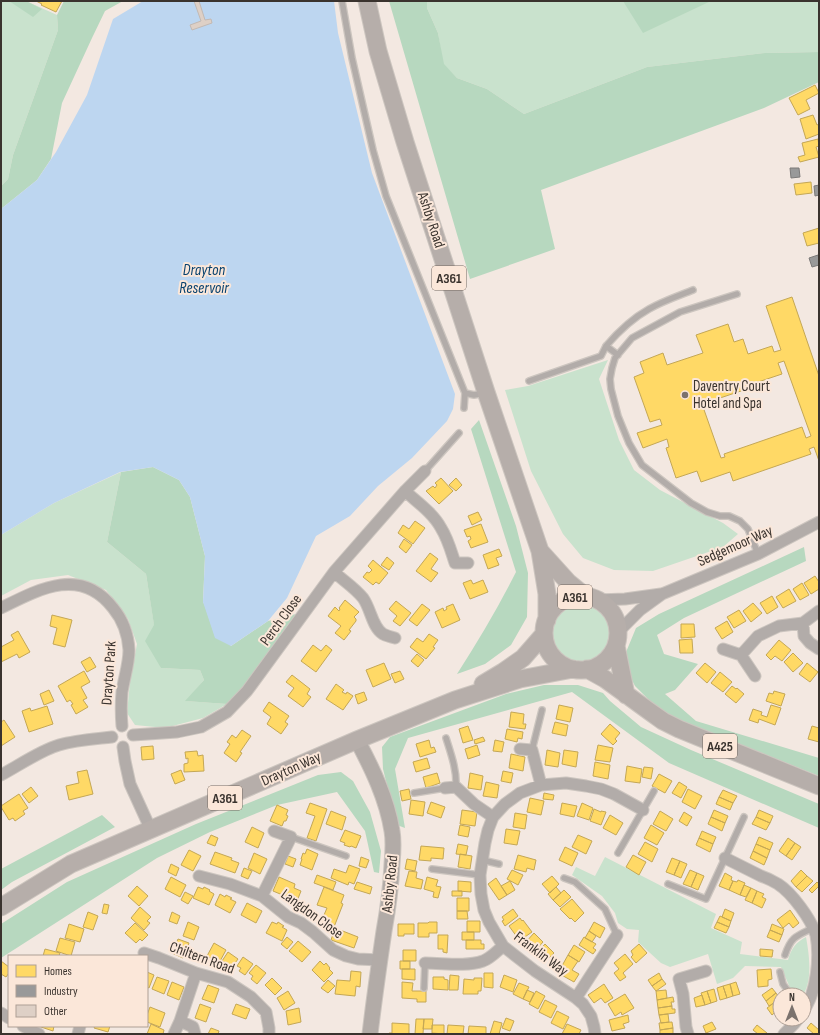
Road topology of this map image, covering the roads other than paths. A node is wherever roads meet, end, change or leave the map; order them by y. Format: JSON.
{"nodes":[{"id":1,"x":342,"y":1,"type":"edge"},
{"id":2,"x":367,"y":1,"type":"edge"},
{"id":3,"x":693,"y":290,"type":"dead end"},
{"id":4,"x":737,"y":294,"type":"dead end"},
{"id":5,"x":606,"y":346,"type":"junction"},
{"id":6,"x":618,"y":354,"type":"junction"},
{"id":7,"x":529,"y":381,"type":"dead end"},
{"id":8,"x":486,"y":392,"type":"junction"},
{"id":9,"x":465,"y":393,"type":"junction"},
{"id":10,"x":464,"y":408,"type":"dead end"},
{"id":11,"x":459,"y":433,"type":"dead end"},
{"id":12,"x":425,"y":471,"type":"joint"},
{"id":13,"x":405,"y":491,"type":"junction"},
{"id":14,"x":819,"y":522,"type":"edge"},
{"id":15,"x":540,"y":551,"type":"junction"},
{"id":16,"x":758,"y":554,"type":"junction"},
{"id":17,"x":468,"y":563,"type":"dead end"},
{"id":18,"x":334,"y":572,"type":"junction"},
{"id":19,"x":662,"y":594,"type":"junction"},
{"id":20,"x":592,"y":598,"type":"junction"},
{"id":21,"x":1,"y":608,"type":"edge"},
{"id":22,"x":819,"y":611,"type":"edge"},
{"id":23,"x":803,"y":623,"type":"junction"},
{"id":24,"x":545,"y":627,"type":"junction"},
{"id":25,"x":395,"y":638,"type":"dead end"},
{"id":26,"x":617,"y":639,"type":"junction"},
{"id":27,"x":723,"y":649,"type":"dead end"},
{"id":28,"x":819,"y":649,"type":"edge"},
{"id":29,"x":741,"y":655,"type":"junction"},
{"id":30,"x":580,"y":669,"type":"junction"},
{"id":31,"x":755,"y":676,"type":"dead end"},
{"id":32,"x":626,"y":694,"type":"junction"},
{"id":33,"x":455,"y":700,"type":"junction"},
{"id":34,"x":542,"y":710,"type":"dead end"},
{"id":35,"x":122,"y":726,"type":"junction"},
{"id":36,"x":133,"y":735,"type":"junction"},
{"id":37,"x":112,"y":737,"type":"junction"},
{"id":38,"x":446,"y":738,"type":"dead end"},
{"id":39,"x":357,"y":740,"type":"junction"},
{"id":40,"x":123,"y":747,"type":"junction"},
{"id":41,"x":520,"y":749,"type":"dead end"},
{"id":42,"x":532,"y":750,"type":"junction"},
{"id":43,"x":1,"y":775,"type":"edge"},
{"id":44,"x":541,"y":785,"type":"junction"},
{"id":45,"x":819,"y":786,"type":"edge"},
{"id":46,"x":451,"y":788,"type":"junction"},
{"id":47,"x":654,"y":791,"type":"dead end"},
{"id":48,"x":414,"y":793,"type":"dead end"},
{"id":49,"x":643,"y":810,"type":"junction"},
{"id":50,"x":493,"y":817,"type":"junction"},
{"id":51,"x":744,"y":817,"type":"dead end"},
{"id":52,"x":151,"y":830,"type":"junction"},
{"id":53,"x":274,"y":831,"type":"dead end"},
{"id":54,"x":291,"y":837,"type":"junction"},
{"id":55,"x":618,"y":853,"type":"dead end"},
{"id":56,"x":346,"y":856,"type":"dead end"},
{"id":57,"x":725,"y":858,"type":"junction"},
{"id":58,"x":482,"y":860,"type":"junction"},
{"id":59,"x":499,"y":864,"type":"dead end"},
{"id":60,"x":432,"y":869,"type":"dead end"},
{"id":61,"x":480,"y":875,"type":"junction"},
{"id":62,"x":199,"y":876,"type":"dead end"},
{"id":63,"x":564,"y":878,"type":"dead end"},
{"id":64,"x":668,"y":884,"type":"dead end"},
{"id":65,"x":262,"y":896,"type":"junction"},
{"id":66,"x":1,"y":907,"type":"edge"},
{"id":67,"x":816,"y":932,"type":"edge"},
{"id":68,"x":617,"y":935,"type":"joint"},
{"id":69,"x":503,"y":946,"type":"junction"},
{"id":70,"x":144,"y":953,"type":"dead end"},
{"id":71,"x":785,"y":955,"type":"dead end"},
{"id":72,"x":380,"y":960,"type":"junction"},
{"id":73,"x":425,"y":963,"type":"joint"},
{"id":74,"x":706,"y":971,"type":"dead end"},
{"id":75,"x":780,"y":972,"type":"dead end"},
{"id":76,"x":196,"y":974,"type":"junction"},
{"id":77,"x":785,"y":987,"type":"edge"},
{"id":78,"x":424,"y":988,"type":"dead end"},
{"id":79,"x":812,"y":993,"type":"edge"},
{"id":80,"x":576,"y":998,"type":"junction"},
{"id":81,"x":180,"y":1021,"type":"junction"},
{"id":82,"x":25,"y":1027,"type":"edge"},
{"id":83,"x":39,"y":1034,"type":"edge"},
{"id":84,"x":174,"y":1034,"type":"edge"},
{"id":85,"x":195,"y":1034,"type":"edge"},
{"id":86,"x":269,"y":1034,"type":"edge"},
{"id":87,"x":370,"y":1034,"type":"edge"},
{"id":88,"x":595,"y":1034,"type":"edge"},
{"id":89,"x":688,"y":1034,"type":"edge"}],
"edges":[{"from":1,"to":9,"type":"lane"},
{"from":2,"to":8,"type":"main road","name":"Ashby Road","number":"A361"},
{"from":3,"to":5,"type":"lane"},
{"from":4,"to":6,"type":"lane"},
{"from":5,"to":6,"type":"lane"},
{"from":5,"to":7,"type":"lane"},
{"from":6,"to":16,"type":"lane"},
{"from":8,"to":9,"type":"lane"},
{"from":8,"to":15,"type":"main road","name":"Ashby Road","number":"A361"},
{"from":9,"to":10,"type":"lane"},
{"from":11,"to":12,"type":"lane"},
{"from":12,"to":13,"type":"street","name":"Perch Close"},
{"from":13,"to":17,"type":"street"},
{"from":13,"to":18,"type":"street","name":"Perch Close"},
{"from":14,"to":16,"type":"street","name":"Sedgemoor Way"},
{"from":15,"to":20,"type":"main road","name":"Ashby Road","number":"A361"},
{"from":15,"to":24,"type":"main road","name":"Ashby Road","number":"A361"},
{"from":16,"to":19,"type":"street","name":"Sedgemoor Way"},
{"from":18,"to":25,"type":"street"},
{"from":18,"to":36,"type":"street","name":"Perch Close"},
{"from":19,"to":20,"type":"street","name":"Sedgemoor Way"},
{"from":19,"to":26,"type":"street","name":"Sedgemoor Way"},
{"from":20,"to":24,"type":"main road","number":"A361"},
{"from":20,"to":26,"type":"main road","number":"A361"},
{"from":21,"to":35,"type":"street","name":"Drayton Park"},
{"from":22,"to":23,"type":"street"},
{"from":23,"to":28,"type":"street"},
{"from":23,"to":29,"type":"street"},
{"from":24,"to":30,"type":"main road","number":"A361"},
{"from":24,"to":33,"type":"main road","name":"Drayton Way","number":"A361"},
{"from":26,"to":30,"type":"main road","number":"A361"},
{"from":26,"to":32,"type":"main road"},
{"from":27,"to":29,"type":"street"},
{"from":29,"to":31,"type":"street"},
{"from":30,"to":32,"type":"main road","number":"A425"},
{"from":30,"to":33,"type":"main road","name":"Drayton Way","number":"A361"},
{"from":32,"to":45,"type":"main road","number":"A425"},
{"from":33,"to":39,"type":"main road","name":"Drayton Way","number":"A361"},
{"from":34,"to":42,"type":"lane"},
{"from":35,"to":36,"type":"street"},
{"from":35,"to":37,"type":"street"},
{"from":36,"to":40,"type":"street"},
{"from":37,"to":40,"type":"street"},
{"from":37,"to":43,"type":"street"},
{"from":38,"to":46,"type":"lane"},
{"from":39,"to":52,"type":"main road","name":"Drayton Way","number":"A361"},
{"from":39,"to":72,"type":"street","name":"Ashby Road"},
{"from":40,"to":52,"type":"street"},
{"from":41,"to":42,"type":"street"},
{"from":42,"to":44,"type":"street"},
{"from":44,"to":49,"type":"street","name":"Franklin Way"},
{"from":44,"to":50,"type":"street","name":"Franklin Way"},
{"from":46,"to":48,"type":"lane"},
{"from":46,"to":50,"type":"street"},
{"from":47,"to":49,"type":"lane"},
{"from":49,"to":55,"type":"lane"},
{"from":50,"to":58,"type":"street","name":"Franklin Way"},
{"from":51,"to":57,"type":"lane"},
{"from":52,"to":66,"type":"main road","name":"Drayton Way","number":"A361"},
{"from":53,"to":54,"type":"street"},
{"from":54,"to":56,"type":"lane"},
{"from":54,"to":65,"type":"street","name":"Langdon Close"},
{"from":57,"to":64,"type":"lane"},
{"from":57,"to":67,"type":"street"},
{"from":58,"to":59,"type":"lane"},
{"from":58,"to":61,"type":"street","name":"Franklin Way"},
{"from":60,"to":61,"type":"lane"},
{"from":61,"to":69,"type":"street","name":"Franklin Way"},
{"from":62,"to":65,"type":"street"},
{"from":63,"to":68,"type":"lane"},
{"from":65,"to":72,"type":"street","name":"Langdon Close"},
{"from":67,"to":71,"type":"lane"},
{"from":67,"to":79,"type":"street"},
{"from":68,"to":80,"type":"street"},
{"from":69,"to":73,"type":"street"},
{"from":69,"to":80,"type":"street","name":"Franklin Way"},
{"from":70,"to":76,"type":"street","name":"Chiltern Road"},
{"from":72,"to":87,"type":"street","name":"Ashby Road"},
{"from":73,"to":78,"type":"lane"},
{"from":74,"to":89,"type":"street"},
{"from":75,"to":77,"type":"lane"},
{"from":76,"to":81,"type":"street"},
{"from":76,"to":86,"type":"street","name":"Chiltern Road"},
{"from":80,"to":88,"type":"street","name":"Franklin Way"},
{"from":81,"to":84,"type":"street"},
{"from":81,"to":85,"type":"street"},
{"from":82,"to":83,"type":"street"}]}
